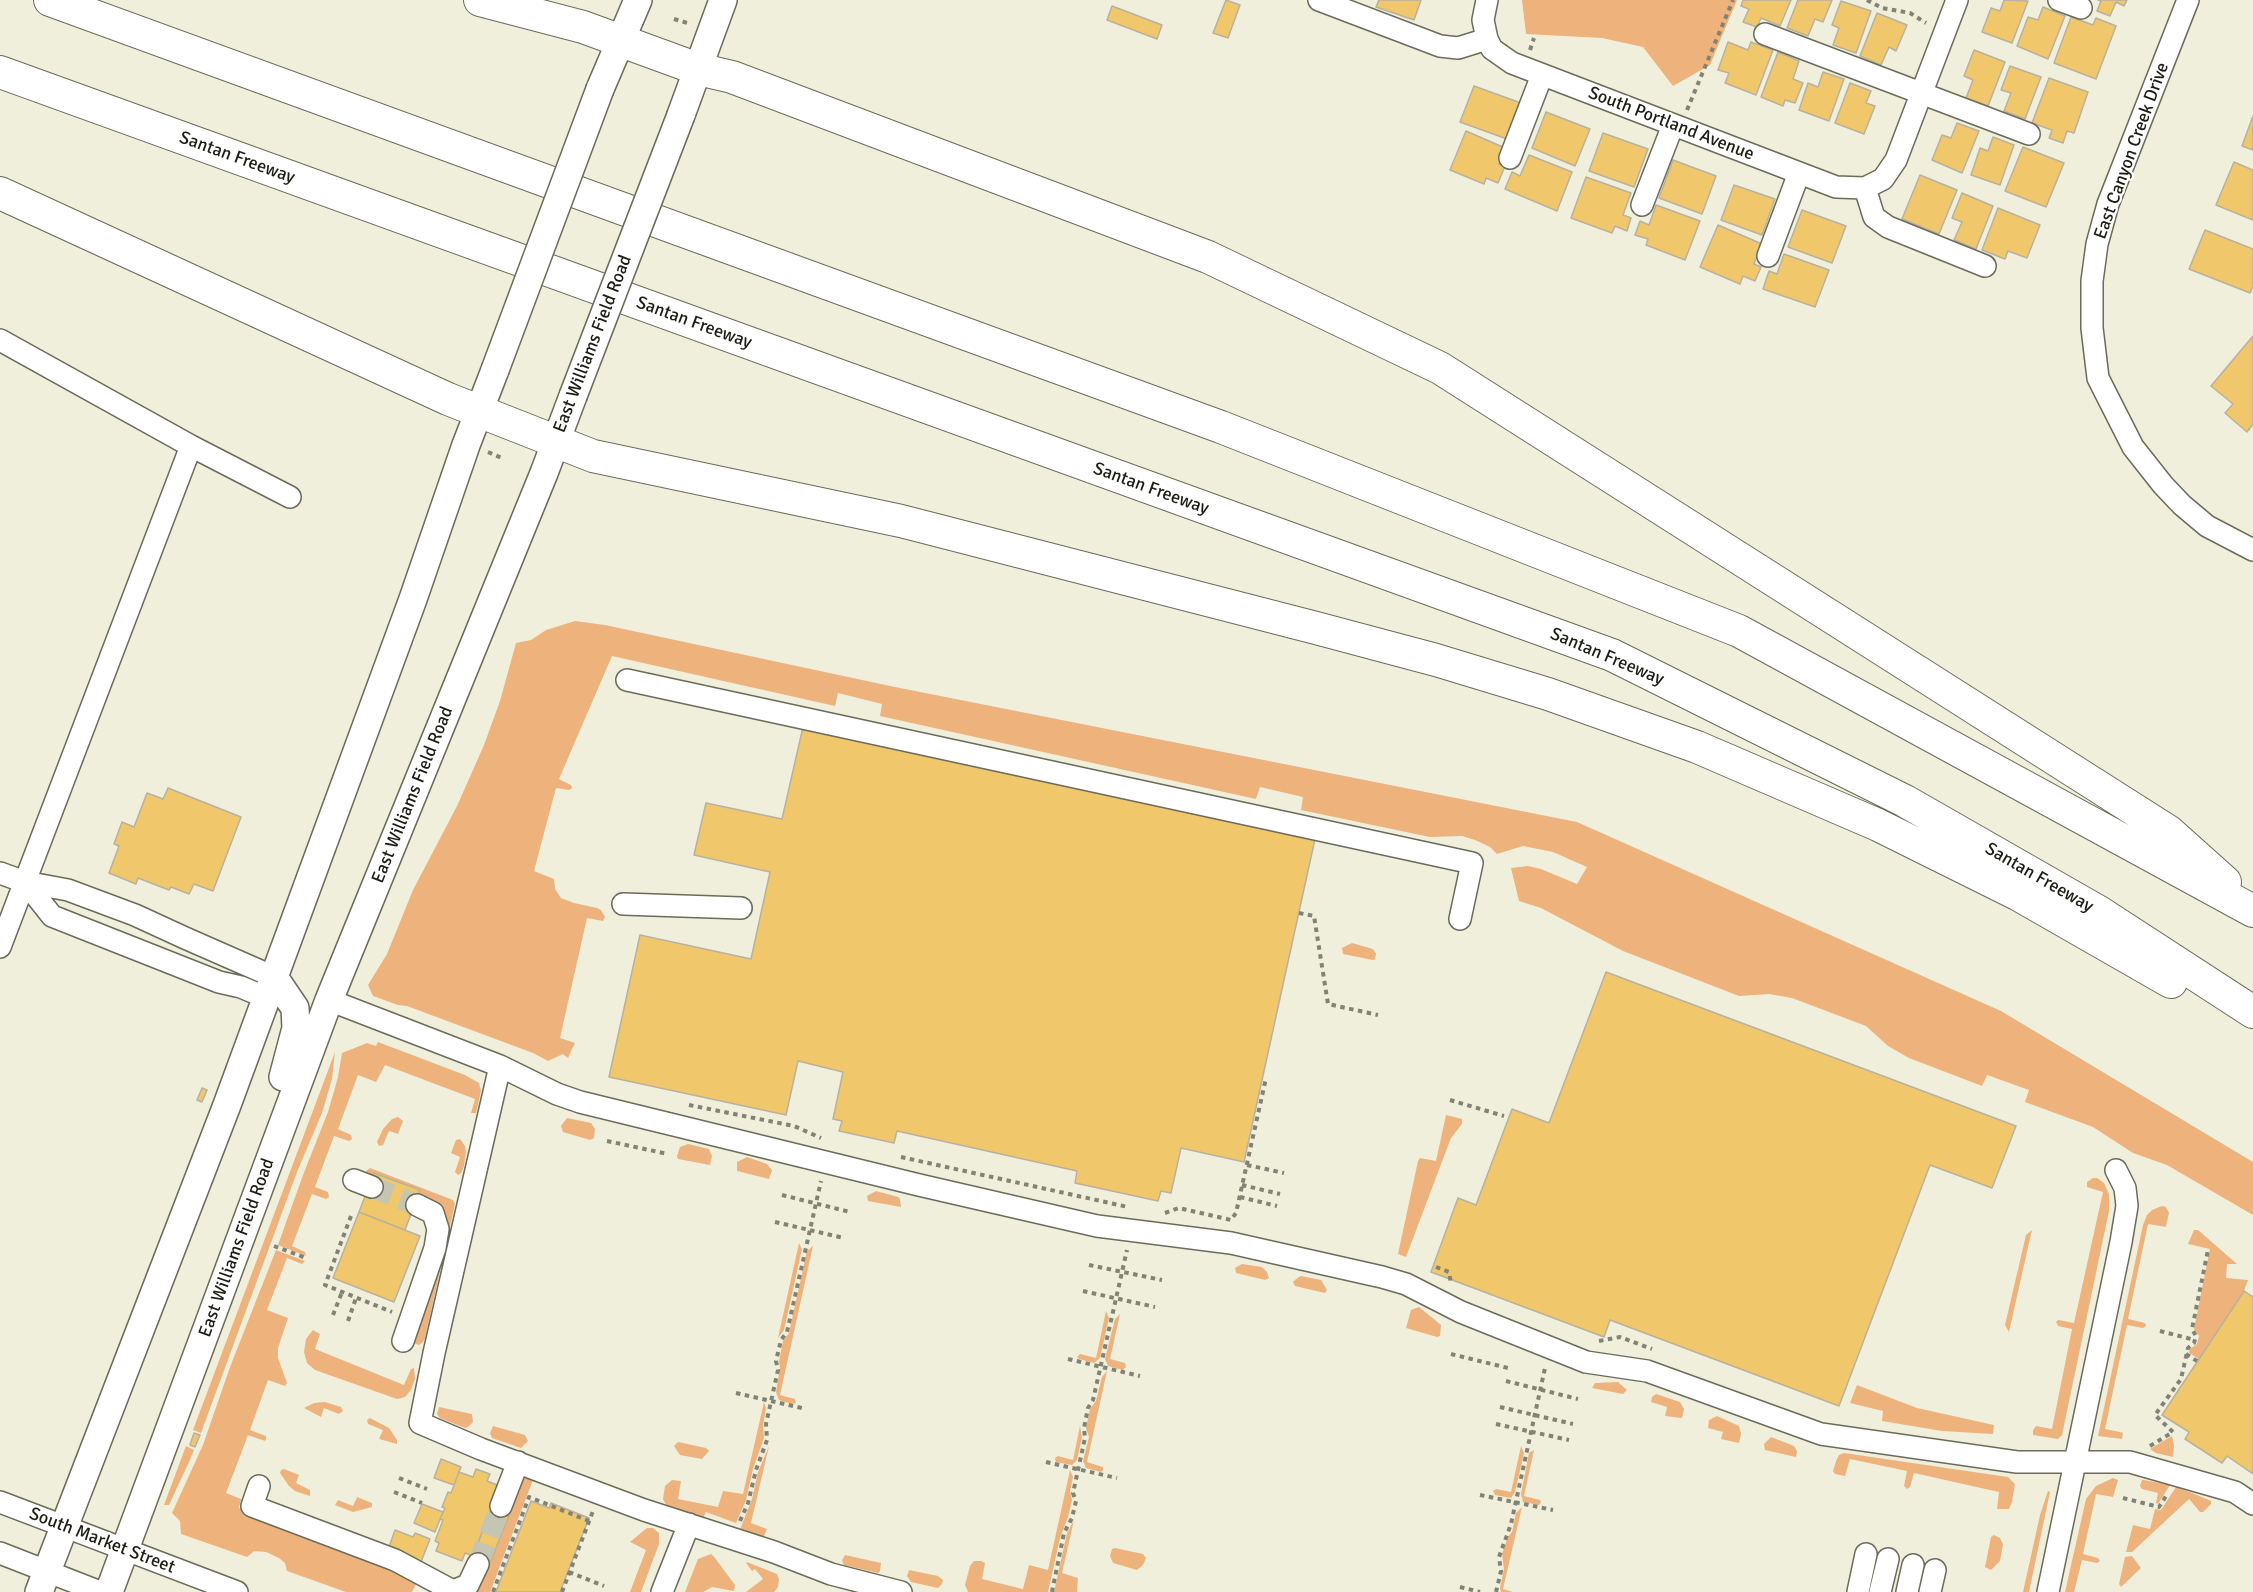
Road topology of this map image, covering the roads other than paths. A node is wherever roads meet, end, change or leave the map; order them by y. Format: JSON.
{"nodes":[{"id":1,"x":50,"y":0,"type":"edge"},
{"id":2,"x":480,"y":0,"type":"edge"},
{"id":3,"x":639,"y":0,"type":"edge"},
{"id":4,"x":723,"y":0,"type":"edge"},
{"id":5,"x":1319,"y":0,"type":"edge"},
{"id":6,"x":1487,"y":0,"type":"edge"},
{"id":7,"x":1957,"y":0,"type":"edge"},
{"id":8,"x":2059,"y":0,"type":"edge"},
{"id":9,"x":2188,"y":0,"type":"edge"},
{"id":10,"x":2081,"y":8,"type":"dead end"},
{"id":11,"x":1765,"y":34,"type":"dead end"},
{"id":12,"x":1487,"y":39,"type":"junction"},
{"id":13,"x":622,"y":40,"type":"junction"},
{"id":14,"x":698,"y":69,"type":"junction"},
{"id":15,"x":0,"y":72,"type":"edge"},
{"id":16,"x":1542,"y":75,"type":"junction"},
{"id":17,"x":1922,"y":94,"type":"junction"},
{"id":18,"x":1679,"y":120,"type":"junction"},
{"id":19,"x":2029,"y":134,"type":"dead end"},
{"id":20,"x":1510,"y":158,"type":"dead end"},
{"id":21,"x":1799,"y":172,"type":"junction"},
{"id":22,"x":1865,"y":188,"type":"junction"},
{"id":23,"x":0,"y":193,"type":"edge"},
{"id":24,"x":1642,"y":205,"type":"dead end"},
{"id":25,"x":1768,"y":256,"type":"dead end"},
{"id":26,"x":1985,"y":266,"type":"dead end"},
{"id":27,"x":0,"y":340,"type":"edge"},
{"id":28,"x":479,"y":411,"type":"junction"},
{"id":29,"x":556,"y":442,"type":"junction"},
{"id":30,"x":191,"y":446,"type":"junction"},
{"id":31,"x":290,"y":497,"type":"dead end"},
{"id":32,"x":2253,"y":549,"type":"edge"},
{"id":33,"x":627,"y":680,"type":"dead end"},
{"id":34,"x":0,"y":873,"type":"edge"},
{"id":35,"x":25,"y":882,"type":"junction"},
{"id":36,"x":623,"y":904,"type":"dead end"},
{"id":37,"x":2253,"y":907,"type":"edge"},
{"id":38,"x":741,"y":908,"type":"dead end"},
{"id":39,"x":2253,"y":911,"type":"edge"},
{"id":40,"x":1460,"y":919,"type":"dead end"},
{"id":41,"x":0,"y":947,"type":"edge"},
{"id":42,"x":270,"y":987,"type":"junction"},
{"id":43,"x":329,"y":1000,"type":"junction"},
{"id":44,"x":2253,"y":1012,"type":"edge"},
{"id":45,"x":2253,"y":1021,"type":"edge"},
{"id":46,"x":500,"y":1066,"type":"junction"},
{"id":47,"x":272,"y":1154,"type":"junction"},
{"id":48,"x":2116,"y":1170,"type":"dead end"},
{"id":49,"x":415,"y":1210,"type":"tunnel mouth"},
{"id":50,"x":403,"y":1341,"type":"dead end"},
{"id":51,"x":518,"y":1462,"type":"junction"},
{"id":52,"x":2075,"y":1463,"type":"junction"},
{"id":53,"x":259,"y":1486,"type":"dead end"},
{"id":54,"x":0,"y":1502,"type":"edge"},
{"id":55,"x":2253,"y":1504,"type":"edge"},
{"id":56,"x":501,"y":1506,"type":"tunnel mouth"},
{"id":57,"x":689,"y":1524,"type":"junction"},
{"id":58,"x":64,"y":1526,"type":"junction"},
{"id":59,"x":125,"y":1549,"type":"junction"},
{"id":60,"x":0,"y":1553,"type":"edge"},
{"id":61,"x":1877,"y":1556,"type":"junction"},
{"id":62,"x":478,"y":1564,"type":"tunnel mouth"},
{"id":63,"x":1924,"y":1567,"type":"junction"},
{"id":64,"x":43,"y":1581,"type":"edge"},
{"id":65,"x":100,"y":1592,"type":"edge"},
{"id":66,"x":109,"y":1592,"type":"edge"},
{"id":67,"x":237,"y":1592,"type":"edge"},
{"id":68,"x":662,"y":1592,"type":"edge"},
{"id":69,"x":901,"y":1592,"type":"edge"},
{"id":70,"x":1858,"y":1592,"type":"edge"},
{"id":71,"x":1869,"y":1592,"type":"edge"},
{"id":72,"x":1880,"y":1592,"type":"edge"},
{"id":73,"x":1907,"y":1592,"type":"edge"},
{"id":74,"x":1919,"y":1592,"type":"edge"},
{"id":75,"x":1929,"y":1592,"type":"edge"},
{"id":76,"x":2048,"y":1592,"type":"edge"}],
"edges":[{"from":1,"to":39,"type":"highway"},
{"from":2,"to":13,"type":"highway"},
{"from":3,"to":13,"type":"main road"},
{"from":4,"to":14,"type":"main road","name":"East Williams Field Road"},
{"from":5,"to":12,"type":"street"},
{"from":6,"to":12,"type":"street"},
{"from":7,"to":17,"type":"street"},
{"from":8,"to":10,"type":"street"},
{"from":9,"to":32,"type":"street","name":"East Canyon Creek Drive"},
{"from":11,"to":17,"type":"street"},
{"from":12,"to":16,"type":"street","name":"South Portland Avenue"},
{"from":13,"to":14,"type":"highway"},
{"from":13,"to":28,"type":"main road","bridge":true},
{"from":14,"to":29,"type":"main road","name":"East Williams Field Road","bridge":true},
{"from":14,"to":37,"type":"highway"},
{"from":15,"to":44,"type":"highway","name":"Santan Freeway"},
{"from":16,"to":18,"type":"street","name":"South Portland Avenue"},
{"from":16,"to":20,"type":"street"},
{"from":17,"to":19,"type":"street"},
{"from":17,"to":22,"type":"street"},
{"from":18,"to":21,"type":"street","name":"South Portland Avenue"},
{"from":18,"to":24,"type":"street"},
{"from":21,"to":22,"type":"street","name":"South Portland Avenue"},
{"from":21,"to":25,"type":"street"},
{"from":22,"to":26,"type":"street"},
{"from":23,"to":28,"type":"highway"},
{"from":27,"to":30,"type":"street"},
{"from":28,"to":29,"type":"highway"},
{"from":28,"to":42,"type":"main road"},
{"from":29,"to":43,"type":"main road","name":"East Williams Field Road"},
{"from":29,"to":45,"type":"highway"},
{"from":30,"to":31,"type":"street"},
{"from":30,"to":35,"type":"street"},
{"from":33,"to":40,"type":"street"},
{"from":34,"to":35,"type":"street"},
{"from":35,"to":41,"type":"street"},
{"from":35,"to":42,"type":"street"},
{"from":35,"to":42,"type":"street"},
{"from":36,"to":38,"type":"street"},
{"from":42,"to":47,"type":"main road"},
{"from":42,"to":58,"type":"main road"},
{"from":43,"to":46,"type":"street"},
{"from":43,"to":47,"type":"main road","name":"East Williams Field Road"},
{"from":46,"to":51,"type":"street"},
{"from":46,"to":52,"type":"street"},
{"from":47,"to":59,"type":"main road","name":"East Williams Field Road"},
{"from":48,"to":52,"type":"street"},
{"from":49,"to":50,"type":"street"},
{"from":51,"to":56,"type":"street"},
{"from":51,"to":57,"type":"street"},
{"from":52,"to":55,"type":"street"},
{"from":52,"to":76,"type":"street"},
{"from":53,"to":62,"type":"street"},
{"from":54,"to":58,"type":"street","name":"South Market Street"},
{"from":57,"to":68,"type":"street"},
{"from":57,"to":69,"type":"street"},
{"from":58,"to":59,"type":"street","name":"South Market Street"},
{"from":58,"to":64,"type":"main road"},
{"from":59,"to":66,"type":"main road","name":"East Williams Field Road"},
{"from":59,"to":67,"type":"street","name":"South Market Street"},
{"from":60,"to":64,"type":"street"},
{"from":61,"to":70,"type":"street"},
{"from":61,"to":71,"type":"street"},
{"from":61,"to":72,"type":"street"},
{"from":63,"to":73,"type":"street"},
{"from":63,"to":74,"type":"street"},
{"from":63,"to":75,"type":"street"},
{"from":64,"to":65,"type":"street"}]}
